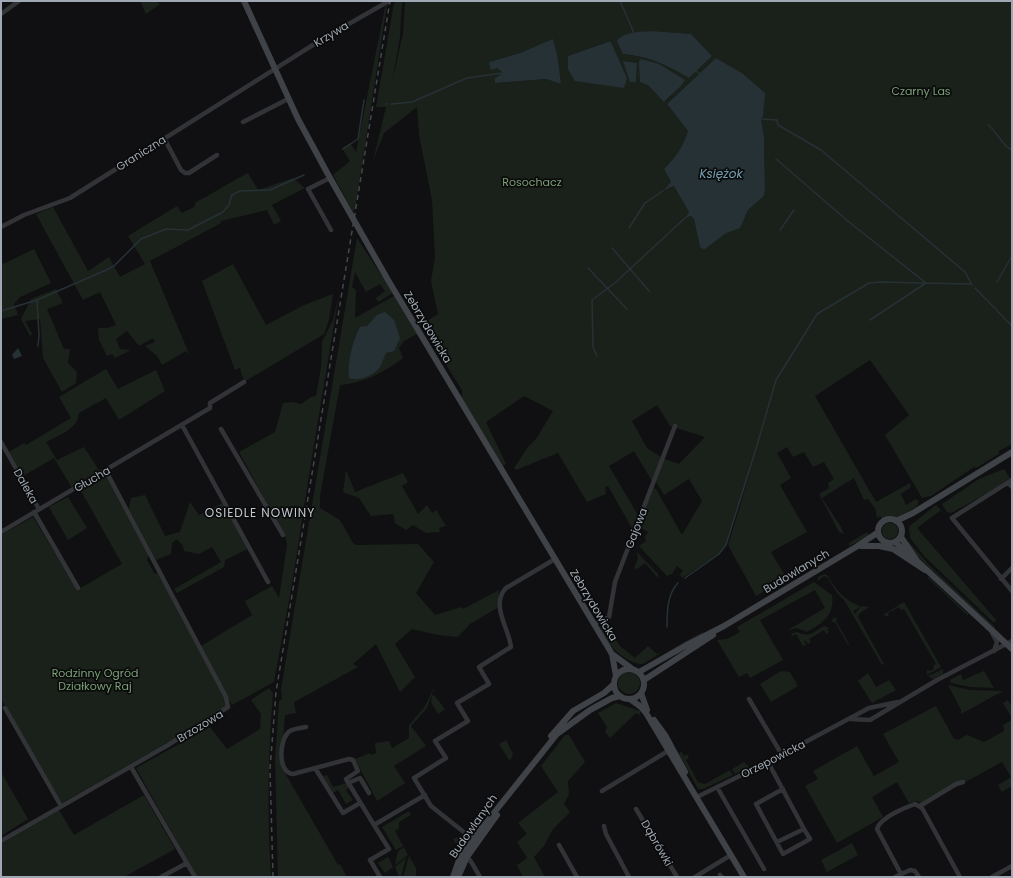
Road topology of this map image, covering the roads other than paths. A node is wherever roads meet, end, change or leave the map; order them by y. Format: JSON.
{"nodes":[{"id":1,"x":19,"y":1,"type":"edge"},
{"id":2,"x":244,"y":1,"type":"edge"},
{"id":3,"x":390,"y":1,"type":"edge"},
{"id":4,"x":1,"y":14,"type":"edge"},
{"id":5,"x":275,"y":69,"type":"junction"},
{"id":6,"x":288,"y":99,"type":"junction"},
{"id":7,"x":243,"y":122,"type":"dead end"},
{"id":8,"x":164,"y":138,"type":"junction"},
{"id":9,"x":217,"y":155,"type":"dead end"},
{"id":10,"x":330,"y":178,"type":"junction"},
{"id":11,"x":1,"y":227,"type":"edge"},
{"id":12,"x":332,"y":230,"type":"dead end"},
{"id":13,"x":244,"y":382,"type":"dead end"},
{"id":14,"x":182,"y":425,"type":"junction"},
{"id":15,"x":675,"y":426,"type":"dead end"},
{"id":16,"x":221,"y":429,"type":"dead end"},
{"id":17,"x":1,"y":442,"type":"edge"},
{"id":18,"x":1012,"y":452,"type":"edge"},
{"id":19,"x":106,"y":471,"type":"junction"},
{"id":20,"x":1010,"y":481,"type":"edge"},
{"id":21,"x":1012,"y":487,"type":"edge"},
{"id":22,"x":36,"y":511,"type":"junction"},
{"id":23,"x":914,"y":513,"type":"junction"},
{"id":24,"x":896,"y":521,"type":"junction"},
{"id":25,"x":901,"y":527,"type":"junction"},
{"id":26,"x":1,"y":532,"type":"edge"},
{"id":27,"x":877,"y":533,"type":"junction"},
{"id":28,"x":283,"y":535,"type":"dead end"},
{"id":29,"x":901,"y":537,"type":"junction"},
{"id":30,"x":881,"y":540,"type":"junction"},
{"id":31,"x":895,"y":542,"type":"junction"},
{"id":32,"x":859,"y":547,"type":"junction"},
{"id":33,"x":555,"y":559,"type":"junction"},
{"id":34,"x":917,"y":561,"type":"junction"},
{"id":35,"x":1012,"y":568,"type":"edge"},
{"id":36,"x":929,"y":571,"type":"junction"},
{"id":37,"x":1002,"y":579,"type":"junction"},
{"id":38,"x":268,"y":582,"type":"dead end"},
{"id":39,"x":78,"y":588,"type":"dead end"},
{"id":40,"x":1012,"y":591,"type":"edge"},
{"id":41,"x":594,"y":624,"type":"junction"},
{"id":42,"x":724,"y":626,"type":"junction"},
{"id":43,"x":988,"y":626,"type":"junction"},
{"id":44,"x":1010,"y":642,"type":"edge"},
{"id":45,"x":1012,"y":649,"type":"edge"},
{"id":46,"x":994,"y":651,"type":"junction"},
{"id":47,"x":612,"y":654,"type":"junction"},
{"id":48,"x":631,"y":668,"type":"junction"},
{"id":49,"x":639,"y":672,"type":"junction"},
{"id":50,"x":616,"y":676,"type":"junction"},
{"id":51,"x":644,"y":680,"type":"junction"},
{"id":52,"x":614,"y":684,"type":"junction"},
{"id":53,"x":641,"y":693,"type":"junction"},
{"id":54,"x":620,"y":696,"type":"junction"},
{"id":55,"x":630,"y":699,"type":"junction"},
{"id":56,"x":749,"y":699,"type":"dead end"},
{"id":57,"x":898,"y":702,"type":"junction"},
{"id":58,"x":885,"y":704,"type":"junction"},
{"id":59,"x":5,"y":708,"type":"dead end"},
{"id":60,"x":887,"y":710,"type":"junction"},
{"id":61,"x":863,"y":711,"type":"junction"},
{"id":62,"x":849,"y":720,"type":"junction"},
{"id":63,"x":865,"y":720,"type":"junction"},
{"id":64,"x":306,"y":727,"type":"dead end"},
{"id":65,"x":544,"y":749,"type":"junction"},
{"id":66,"x":668,"y":751,"type":"junction"},
{"id":67,"x":782,"y":755,"type":"junction"},
{"id":68,"x":768,"y":762,"type":"junction"},
{"id":69,"x":131,"y":767,"type":"junction"},
{"id":70,"x":315,"y":768,"type":"junction"},
{"id":71,"x":963,"y":782,"type":"dead end"},
{"id":72,"x":348,"y":783,"type":"junction"},
{"id":73,"x":717,"y":787,"type":"junction"},
{"id":74,"x":782,"y":789,"type":"junction"},
{"id":75,"x":602,"y":791,"type":"dead end"},
{"id":76,"x":369,"y":793,"type":"dead end"},
{"id":77,"x":425,"y":795,"type":"junction"},
{"id":78,"x":696,"y":795,"type":"junction"},
{"id":79,"x":360,"y":803,"type":"junction"},
{"id":80,"x":60,"y":806,"type":"junction"},
{"id":81,"x":920,"y":806,"type":"junction"},
{"id":82,"x":636,"y":809,"type":"dead end"},
{"id":83,"x":374,"y":825,"type":"junction"},
{"id":84,"x":604,"y":826,"type":"dead end"},
{"id":85,"x":804,"y":829,"type":"junction"},
{"id":86,"x":475,"y":840,"type":"junction"},
{"id":87,"x":1,"y":841,"type":"edge"},
{"id":88,"x":777,"y":842,"type":"junction"},
{"id":89,"x":559,"y":846,"type":"dead end"},
{"id":90,"x":731,"y":855,"type":"junction"},
{"id":91,"x":470,"y":860,"type":"dead end"},
{"id":92,"x":187,"y":863,"type":"junction"},
{"id":93,"x":1012,"y":866,"type":"edge"},
{"id":94,"x":764,"y":869,"type":"dead end"},
{"id":95,"x":901,"y":874,"type":"junction"},
{"id":96,"x":161,"y":877,"type":"edge"},
{"id":97,"x":195,"y":877,"type":"edge"},
{"id":98,"x":380,"y":877,"type":"edge"},
{"id":99,"x":453,"y":877,"type":"edge"},
{"id":100,"x":458,"y":877,"type":"edge"},
{"id":101,"x":480,"y":877,"type":"edge"},
{"id":102,"x":577,"y":877,"type":"edge"},
{"id":103,"x":629,"y":877,"type":"edge"},
{"id":104,"x":677,"y":877,"type":"edge"},
{"id":105,"x":695,"y":877,"type":"edge"},
{"id":106,"x":744,"y":877,"type":"edge"},
{"id":107,"x":895,"y":877,"type":"edge"},
{"id":108,"x":919,"y":877,"type":"edge"},
{"id":109,"x":960,"y":877,"type":"edge"},
{"id":110,"x":992,"y":877,"type":"edge"}],
"edges":[{"from":1,"to":4,"type":"street"},
{"from":2,"to":5,"type":"street","name":"Zebrzydowicka"},
{"from":3,"to":5,"type":"street","name":"Krzywa"},
{"from":5,"to":6,"type":"street","name":"Zebrzydowicka"},
{"from":5,"to":8,"type":"street","name":"Graniczna"},
{"from":6,"to":7,"type":"street"},
{"from":6,"to":10,"type":"street","name":"Zebrzydowicka"},
{"from":8,"to":9,"type":"street"},
{"from":8,"to":11,"type":"street","name":"Graniczna"},
{"from":10,"to":12,"type":"street"},
{"from":10,"to":33,"type":"street","name":"Zebrzydowicka"},
{"from":13,"to":14,"type":"street","name":"Głucha"},
{"from":14,"to":19,"type":"street","name":"Głucha"},
{"from":14,"to":38,"type":"street"},
{"from":15,"to":41,"type":"street","name":"Gajowa"},
{"from":16,"to":28,"type":"street"},
{"from":17,"to":22,"type":"street","name":"Daleka"},
{"from":18,"to":23,"type":"street"},
{"from":19,"to":22,"type":"street","name":"Głucha"},
{"from":19,"to":69,"type":"street","name":"Brzozowa"},
{"from":20,"to":21,"type":"street"},
{"from":20,"to":37,"type":"street"},
{"from":22,"to":26,"type":"street","name":"Głucha"},
{"from":22,"to":39,"type":"street","name":"Daleka"},
{"from":23,"to":24,"type":"street"},
{"from":23,"to":25,"type":"street"},
{"from":24,"to":25,"type":"street"},
{"from":24,"to":27,"type":"street"},
{"from":25,"to":29,"type":"street"},
{"from":27,"to":30,"type":"street"},
{"from":27,"to":32,"type":"street","name":"Budowlanych"},
{"from":29,"to":31,"type":"street"},
{"from":29,"to":34,"type":"street"},
{"from":30,"to":31,"type":"street"},
{"from":30,"to":32,"type":"street"},
{"from":31,"to":34,"type":"street"},
{"from":32,"to":36,"type":"street"},
{"from":32,"to":42,"type":"street","name":"Budowlanych"},
{"from":33,"to":41,"type":"street","name":"Zebrzydowicka"},
{"from":33,"to":77,"type":"street"},
{"from":34,"to":36,"type":"street"},
{"from":35,"to":37,"type":"street"},
{"from":36,"to":43,"type":"street"},
{"from":37,"to":40,"type":"street"},
{"from":41,"to":47,"type":"street","name":"Zebrzydowicka"},
{"from":42,"to":49,"type":"street","name":"Budowlanych"},
{"from":42,"to":51,"type":"street","name":"Budowlanych"},
{"from":43,"to":44,"type":"street"},
{"from":43,"to":46,"type":"street"},
{"from":44,"to":45,"type":"street"},
{"from":44,"to":46,"type":"street","name":"Orzepowicka"},
{"from":46,"to":57,"type":"street","name":"Orzepowicka"},
{"from":47,"to":48,"type":"street","name":"Zebrzydowicka"},
{"from":47,"to":50,"type":"street","name":"Zebrzydowicka"},
{"from":48,"to":49,"type":"street"},
{"from":48,"to":50,"type":"street"},
{"from":49,"to":51,"type":"street"},
{"from":50,"to":52,"type":"street"},
{"from":51,"to":53,"type":"street"},
{"from":52,"to":54,"type":"street"},
{"from":52,"to":65,"type":"street","name":"Budowlanych"},
{"from":53,"to":55,"type":"street"},
{"from":53,"to":78,"type":"street"},
{"from":54,"to":55,"type":"street"},
{"from":54,"to":65,"type":"street","name":"Budowlanych"},
{"from":55,"to":66,"type":"street"},
{"from":56,"to":67,"type":"street"},
{"from":57,"to":58,"type":"street","name":"Orzepowicka"},
{"from":57,"to":60,"type":"street","name":"Orzepowicka"},
{"from":58,"to":60,"type":"street"},
{"from":58,"to":61,"type":"street","name":"Orzepowicka"},
{"from":59,"to":80,"type":"street"},
{"from":60,"to":63,"type":"street","name":"Orzepowicka"},
{"from":61,"to":62,"type":"street","name":"Orzepowicka"},
{"from":61,"to":63,"type":"street"},
{"from":62,"to":63,"type":"street","name":"Orzepowicka"},
{"from":62,"to":67,"type":"street","name":"Orzepowicka"},
{"from":64,"to":70,"type":"street"},
{"from":65,"to":86,"type":"street","name":"Budowlanych"},
{"from":66,"to":75,"type":"street"},
{"from":66,"to":78,"type":"street"},
{"from":67,"to":68,"type":"street","name":"Orzepowicka"},
{"from":68,"to":73,"type":"street","name":"Orzepowicka"},
{"from":68,"to":74,"type":"street"},
{"from":69,"to":80,"type":"street","name":"Brzozowa"},
{"from":69,"to":92,"type":"street"},
{"from":70,"to":72,"type":"street"},
{"from":70,"to":79,"type":"street"},
{"from":71,"to":81,"type":"street"},
{"from":72,"to":76,"type":"street"},
{"from":72,"to":79,"type":"street"},
{"from":73,"to":78,"type":"street","name":"Orzepowicka"},
{"from":73,"to":94,"type":"street"},
{"from":74,"to":85,"type":"street"},
{"from":74,"to":88,"type":"street"},
{"from":77,"to":83,"type":"street"},
{"from":77,"to":86,"type":"street"},
{"from":78,"to":90,"type":"street"},
{"from":79,"to":83,"type":"street"},
{"from":80,"to":87,"type":"street","name":"Brzozowa"},
{"from":81,"to":95,"type":"street"},
{"from":81,"to":109,"type":"street"},
{"from":82,"to":104,"type":"street","name":"Dąbrówki"},
{"from":83,"to":98,"type":"street"},
{"from":84,"to":103,"type":"street"},
{"from":85,"to":88,"type":"street"},
{"from":85,"to":88,"type":"street"},
{"from":86,"to":99,"type":"street","name":"Budowlanych"},
{"from":86,"to":100,"type":"street","name":"Budowlanych"},
{"from":89,"to":102,"type":"street"},
{"from":90,"to":105,"type":"street"},
{"from":90,"to":106,"type":"street"},
{"from":91,"to":101,"type":"street"},
{"from":92,"to":96,"type":"street"},
{"from":92,"to":97,"type":"street"},
{"from":93,"to":110,"type":"street"},
{"from":95,"to":107,"type":"street"},
{"from":95,"to":108,"type":"street"}]}
